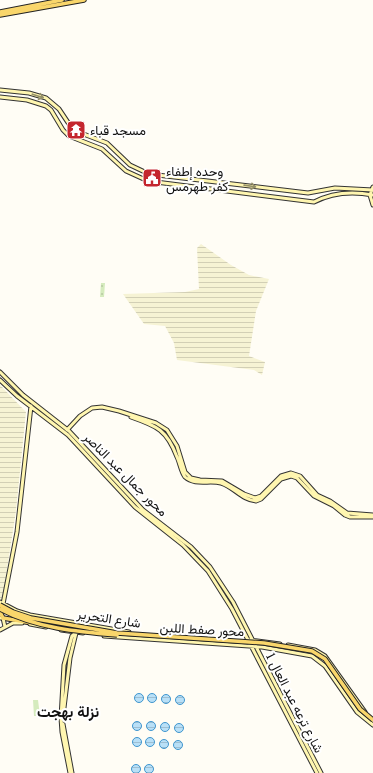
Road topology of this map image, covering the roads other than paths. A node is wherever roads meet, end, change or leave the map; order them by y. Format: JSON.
{"nodes":[{"id":1,"x":62,"y":0,"type":"edge"},
{"id":2,"x":84,"y":0,"type":"edge"},
{"id":3,"x":0,"y":12,"type":"edge"},
{"id":4,"x":0,"y":15,"type":"edge"},
{"id":5,"x":0,"y":90,"type":"edge"},
{"id":6,"x":0,"y":97,"type":"edge"},
{"id":7,"x":372,"y":189,"type":"edge"},
{"id":8,"x":371,"y":195,"type":"edge"},
{"id":9,"x":373,"y":204,"type":"edge"},
{"id":10,"x":0,"y":372,"type":"edge"},
{"id":11,"x":0,"y":380,"type":"edge"},
{"id":12,"x":31,"y":402,"type":"junction"},
{"id":13,"x":31,"y":407,"type":"junction"},
{"id":14,"x":68,"y":430,"type":"junction"},
{"id":15,"x":373,"y":516,"type":"edge"},
{"id":16,"x":1,"y":605,"type":"edge"},
{"id":17,"x":0,"y":612,"type":"edge"},
{"id":18,"x":1,"y":618,"type":"edge"},
{"id":19,"x":86,"y":625,"type":"junction"},
{"id":20,"x":6,"y":626,"type":"junction"},
{"id":21,"x":42,"y":626,"type":"junction"},
{"id":22,"x":0,"y":630,"type":"edge"},
{"id":23,"x":76,"y":632,"type":"junction"},
{"id":24,"x":250,"y":640,"type":"junction"},
{"id":25,"x":253,"y":647,"type":"junction"},
{"id":26,"x":289,"y":714,"type":"junction"},
{"id":27,"x":373,"y":719,"type":"edge"},
{"id":28,"x":373,"y":725,"type":"edge"},
{"id":29,"x":71,"y":773,"type":"edge"},
{"id":30,"x":317,"y":773,"type":"edge"},
{"id":31,"x":321,"y":773,"type":"edge"}],
"edges":[{"from":1,"to":3,"type":"main road"},
{"from":2,"to":4,"type":"main road"},
{"from":5,"to":7,"type":"street","one_way":true},
{"from":6,"to":8,"type":"street"},
{"from":7,"to":8,"type":"street"},
{"from":8,"to":9,"type":"street"},
{"from":10,"to":12,"type":"street","name":"محور جمال عبد الناصر"},
{"from":11,"to":13,"type":"street","name":"محور جمال عبد الناصر"},
{"from":12,"to":13,"type":"street"},
{"from":12,"to":14,"type":"street","name":"محور جمال عبد الناصر"},
{"from":13,"to":16,"type":"street"},
{"from":13,"to":24,"type":"street","name":"محور جمال عبد الناصر"},
{"from":14,"to":15,"type":"street"},
{"from":14,"to":24,"type":"street","name":"محور جمال عبد الناصر"},
{"from":16,"to":19,"type":"street","name":"شارع التحرير"},
{"from":16,"to":21,"type":"street"},
{"from":16,"to":23,"type":"main road","name":"محور صفط اللبن","bridge":true},
{"from":16,"to":27,"type":"main road","name":"محور صفط اللبن","bridge":true},
{"from":17,"to":18,"type":"main road"},
{"from":18,"to":20,"type":"street"},
{"from":18,"to":23,"type":"main road","bridge":true},
{"from":19,"to":23,"type":"street"},
{"from":19,"to":24,"type":"street","name":"شارع التحرير"},
{"from":20,"to":21,"type":"street","name":"شارع التحرير"},
{"from":20,"to":22,"type":"street"},
{"from":21,"to":23,"type":"street","name":"شارع التحرير"},
{"from":23,"to":25,"type":"street","name":"شارع التحرير"},
{"from":23,"to":27,"type":"main road","name":"محور صفط اللبن","bridge":true},
{"from":23,"to":29,"type":"street"},
{"from":24,"to":25,"type":"street","name":"شارع ترعه عبد العال 1"},
{"from":24,"to":27,"type":"street","name":"شارع التحرير"},
{"from":25,"to":26,"type":"street","name":"شارع ترعه عبد العال 1"},
{"from":25,"to":28,"type":"street","name":"شارع التحرير"},
{"from":26,"to":30,"type":"street","name":"شارع ترعه عبد العال 1"},
{"from":26,"to":31,"type":"street","name":"شارع ترعه عبد العال 1"}]}
